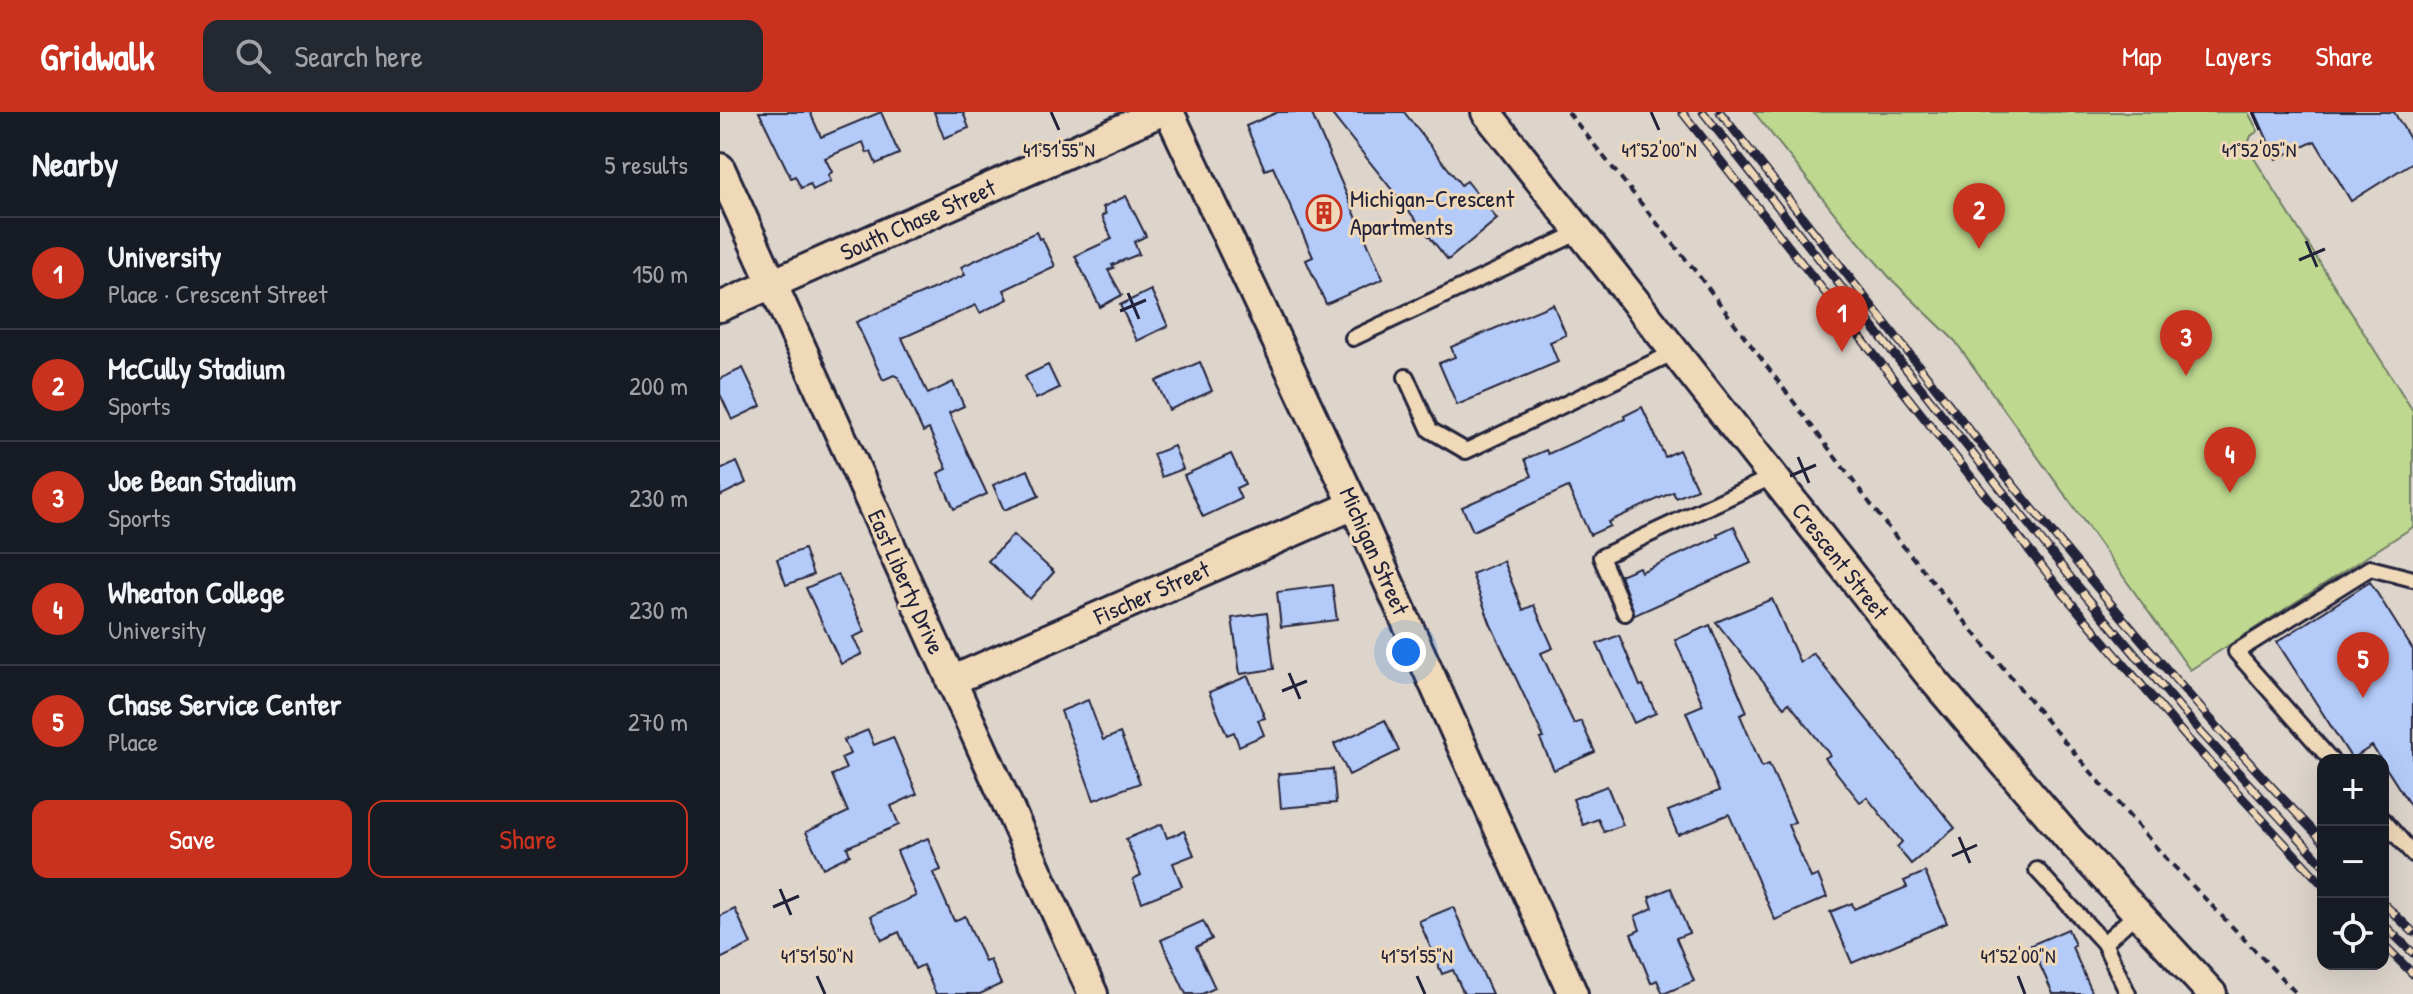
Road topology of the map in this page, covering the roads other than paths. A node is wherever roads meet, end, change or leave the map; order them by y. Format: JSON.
{"nodes":[{"id":1,"x":1160,"y":112,"type":"edge"},
{"id":2,"x":1169,"y":112,"type":"edge"},
{"id":3,"x":1486,"y":112,"type":"edge"},
{"id":4,"x":720,"y":168,"type":"edge"},
{"id":5,"x":1580,"y":232,"type":"junction"},
{"id":6,"x":772,"y":285,"type":"junction"},
{"id":7,"x":720,"y":307,"type":"edge"},
{"id":8,"x":1353,"y":338,"type":"dead end"},
{"id":9,"x":1675,"y":352,"type":"junction"},
{"id":10,"x":1406,"y":377,"type":"dead end"},
{"id":11,"x":1774,"y":476,"type":"junction"},
{"id":12,"x":1354,"y":505,"type":"junction"},
{"id":13,"x":2413,"y":579,"type":"edge"},
{"id":14,"x":1625,"y":613,"type":"dead end"},
{"id":15,"x":951,"y":681,"type":"junction"},
{"id":16,"x":2326,"y":754,"type":"edge"},
{"id":17,"x":2388,"y":826,"type":"edge"},
{"id":18,"x":2413,"y":854,"type":"edge"},
{"id":19,"x":2037,"y":870,"type":"dead end"},
{"id":20,"x":2137,"y":913,"type":"junction"},
{"id":21,"x":2104,"y":943,"type":"junction"},
{"id":22,"x":1093,"y":994,"type":"edge"},
{"id":23,"x":1573,"y":994,"type":"edge"},
{"id":24,"x":2128,"y":994,"type":"edge"},
{"id":25,"x":2212,"y":994,"type":"edge"}],
"edges":[{"from":1,"to":6,"type":"street","name":"South Chase Street"},
{"from":2,"to":12,"type":"street","name":"Michigan Street"},
{"from":3,"to":5,"type":"street","name":"Crescent Street"},
{"from":4,"to":6,"type":"street","name":"East Liberty Drive"},
{"from":5,"to":8,"type":"lane"},
{"from":5,"to":9,"type":"street","name":"Crescent Street"},
{"from":6,"to":7,"type":"street","name":"South Chase Street"},
{"from":6,"to":15,"type":"street","name":"East Liberty Drive"},
{"from":9,"to":10,"type":"lane"},
{"from":9,"to":11,"type":"street","name":"Crescent Street"},
{"from":11,"to":14,"type":"lane"},
{"from":11,"to":20,"type":"street","name":"Crescent Street"},
{"from":12,"to":15,"type":"street","name":"Fischer Street"},
{"from":12,"to":23,"type":"street","name":"Michigan Street"},
{"from":13,"to":16,"type":"lane"},
{"from":15,"to":22,"type":"street","name":"East Liberty Drive"},
{"from":17,"to":18,"type":"lane"},
{"from":19,"to":21,"type":"lane"},
{"from":20,"to":21,"type":"lane"},
{"from":20,"to":25,"type":"street","name":"Crescent Street"},
{"from":21,"to":24,"type":"lane"}]}
